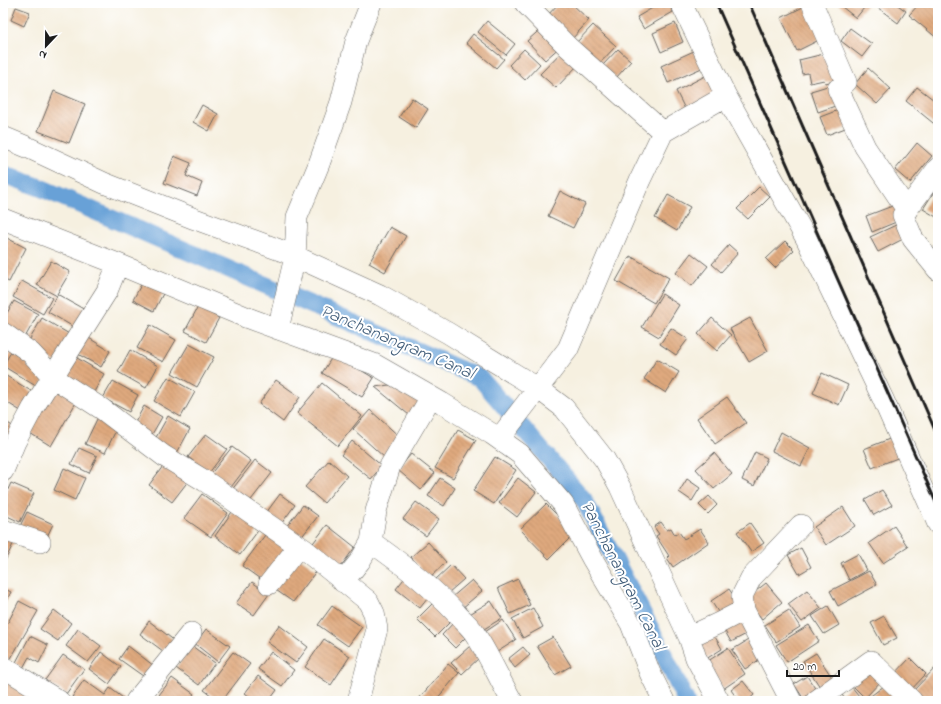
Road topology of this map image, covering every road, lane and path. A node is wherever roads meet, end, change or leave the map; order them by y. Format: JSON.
{"nodes":[{"id":1,"x":371,"y":3,"type":"edge"},
{"id":2,"x":525,"y":3,"type":"edge"},
{"id":3,"x":681,"y":3,"type":"edge"},
{"id":4,"x":812,"y":3,"type":"edge"},
{"id":5,"x":726,"y":96,"type":"junction"},
{"id":6,"x":663,"y":132,"type":"junction"},
{"id":7,"x":3,"y":138,"type":"edge"},
{"id":8,"x":938,"y":168,"type":"edge"},
{"id":9,"x":907,"y":210,"type":"junction"},
{"id":10,"x":3,"y":220,"type":"edge"},
{"id":11,"x":295,"y":257,"type":"junction"},
{"id":12,"x":118,"y":264,"type":"junction"},
{"id":13,"x":938,"y":270,"type":"edge"},
{"id":14,"x":278,"y":329,"type":"junction"},
{"id":15,"x":3,"y":333,"type":"edge"},
{"id":16,"x":54,"y":378,"type":"junction"},
{"id":17,"x":534,"y":395,"type":"junction"},
{"id":18,"x":431,"y":396,"type":"junction"},
{"id":19,"x":505,"y":432,"type":"junction"},
{"id":20,"x":5,"y":462,"type":"edge"},
{"id":21,"x":938,"y":524,"type":"edge"},
{"id":22,"x":800,"y":525,"type":"dead end"},
{"id":23,"x":3,"y":530,"type":"edge"},
{"id":24,"x":40,"y":542,"type":"dead end"},
{"id":25,"x":372,"y":542,"type":"junction"},
{"id":26,"x":299,"y":546,"type":"junction"},
{"id":27,"x":343,"y":582,"type":"junction"},
{"id":28,"x":269,"y":584,"type":"dead end"},
{"id":29,"x":744,"y":610,"type":"junction"},
{"id":30,"x":192,"y":633,"type":"dead end"},
{"id":31,"x":689,"y":637,"type":"junction"},
{"id":32,"x":3,"y":667,"type":"edge"},
{"id":33,"x":45,"y":698,"type":"edge"},
{"id":34,"x":136,"y":701,"type":"edge"},
{"id":35,"x":358,"y":701,"type":"edge"},
{"id":36,"x":512,"y":701,"type":"edge"},
{"id":37,"x":664,"y":701,"type":"edge"},
{"id":38,"x":719,"y":701,"type":"edge"},
{"id":39,"x":791,"y":701,"type":"edge"},
{"id":40,"x":816,"y":701,"type":"edge"},
{"id":41,"x":912,"y":701,"type":"edge"}],
"edges":[{"from":1,"to":11,"type":"street"},
{"from":2,"to":6,"type":"street"},
{"from":3,"to":5,"type":"street"},
{"from":4,"to":9,"type":"street"},
{"from":5,"to":6,"type":"street"},
{"from":5,"to":21,"type":"street"},
{"from":6,"to":17,"type":"street"},
{"from":7,"to":11,"type":"street"},
{"from":8,"to":9,"type":"street"},
{"from":9,"to":13,"type":"street"},
{"from":10,"to":12,"type":"street"},
{"from":11,"to":14,"type":"street"},
{"from":11,"to":17,"type":"street"},
{"from":12,"to":14,"type":"street"},
{"from":12,"to":16,"type":"street"},
{"from":14,"to":18,"type":"street"},
{"from":15,"to":16,"type":"street"},
{"from":16,"to":20,"type":"street"},
{"from":16,"to":26,"type":"street"},
{"from":17,"to":19,"type":"street"},
{"from":17,"to":31,"type":"street"},
{"from":18,"to":19,"type":"street"},
{"from":18,"to":25,"type":"street"},
{"from":19,"to":37,"type":"street"},
{"from":22,"to":29,"type":"street"},
{"from":23,"to":24,"type":"street"},
{"from":25,"to":27,"type":"street"},
{"from":25,"to":36,"type":"street"},
{"from":26,"to":27,"type":"street"},
{"from":26,"to":28,"type":"street"},
{"from":27,"to":35,"type":"street"},
{"from":29,"to":31,"type":"street"},
{"from":29,"to":39,"type":"street"},
{"from":30,"to":34,"type":"street"},
{"from":31,"to":38,"type":"street"},
{"from":32,"to":33,"type":"street"},
{"from":40,"to":41,"type":"street"}]}
